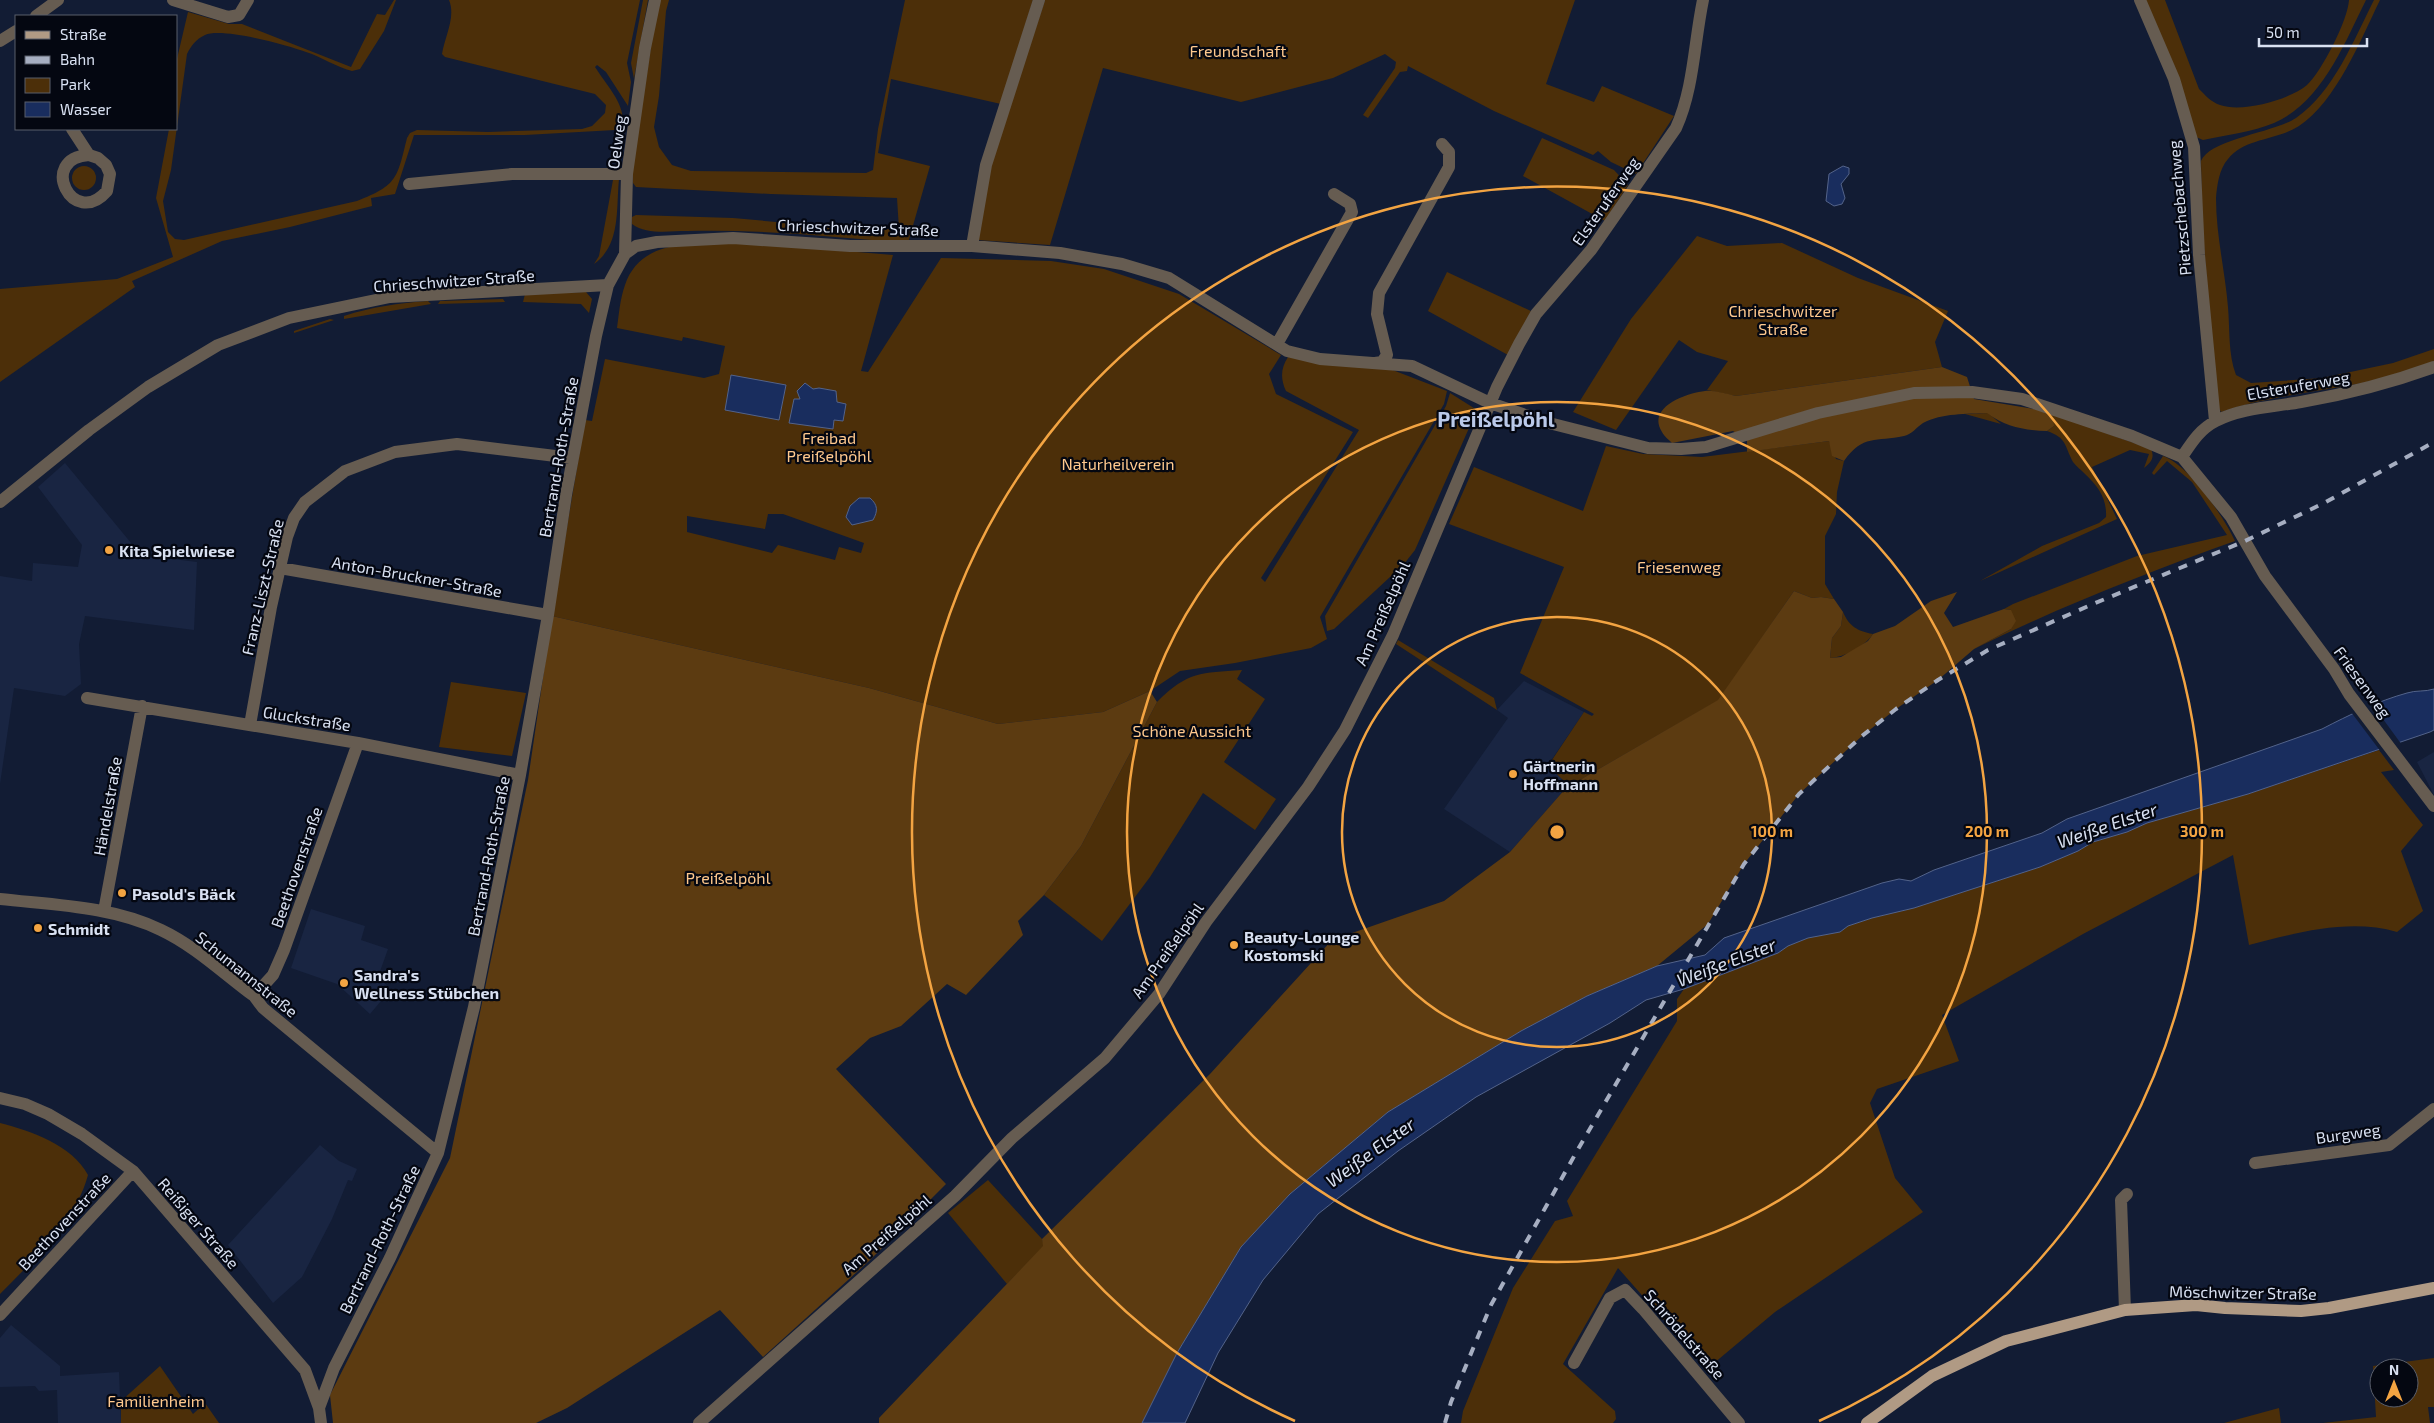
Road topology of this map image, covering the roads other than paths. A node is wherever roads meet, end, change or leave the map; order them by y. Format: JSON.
{"nodes":[{"id":1,"x":58,"y":0,"type":"edge"},
{"id":2,"x":173,"y":0,"type":"edge"},
{"id":3,"x":248,"y":0,"type":"edge"},
{"id":4,"x":655,"y":0,"type":"edge"},
{"id":5,"x":1039,"y":0,"type":"edge"},
{"id":6,"x":1703,"y":0,"type":"edge"},
{"id":7,"x":2140,"y":0,"type":"edge"},
{"id":8,"x":37,"y":15,"type":"edge"},
{"id":9,"x":15,"y":33,"type":"edge"},
{"id":10,"x":0,"y":41,"type":"edge"},
{"id":11,"x":73,"y":130,"type":"edge"},
{"id":12,"x":1442,"y":144,"type":"dead end"},
{"id":13,"x":89,"y":155,"type":"dead end"},
{"id":14,"x":627,"y":174,"type":"junction"},
{"id":15,"x":409,"y":184,"type":"dead end"},
{"id":16,"x":1334,"y":194,"type":"dead end"},
{"id":17,"x":972,"y":246,"type":"junction"},
{"id":18,"x":625,"y":254,"type":"junction"},
{"id":19,"x":608,"y":285,"type":"junction"},
{"id":20,"x":1277,"y":344,"type":"junction"},
{"id":21,"x":1370,"y":364,"type":"junction"},
{"id":22,"x":2434,"y":367,"type":"edge"},
{"id":23,"x":1490,"y":403,"type":"junction"},
{"id":24,"x":2215,"y":421,"type":"junction"},
{"id":25,"x":2182,"y":457,"type":"junction"},
{"id":26,"x":572,"y":458,"type":"junction"},
{"id":27,"x":0,"y":502,"type":"edge"},
{"id":28,"x":280,"y":568,"type":"junction"},
{"id":29,"x":2265,"y":576,"type":"joint"},
{"id":30,"x":548,"y":615,"type":"junction"},
{"id":31,"x":87,"y":698,"type":"dead end"},
{"id":32,"x":142,"y":706,"type":"junction"},
{"id":33,"x":250,"y":725,"type":"junction"},
{"id":34,"x":358,"y":743,"type":"junction"},
{"id":35,"x":520,"y":775,"type":"junction"},
{"id":36,"x":2434,"y":806,"type":"edge"},
{"id":37,"x":0,"y":899,"type":"edge"},
{"id":38,"x":104,"y":911,"type":"junction"},
{"id":39,"x":254,"y":996,"type":"junction"},
{"id":40,"x":0,"y":1098,"type":"edge"},
{"id":41,"x":2434,"y":1109,"type":"edge"},
{"id":42,"x":438,"y":1153,"type":"junction"},
{"id":43,"x":2255,"y":1163,"type":"dead end"},
{"id":44,"x":133,"y":1171,"type":"junction"},
{"id":45,"x":2127,"y":1194,"type":"dead end"},
{"id":46,"x":2434,"y":1288,"type":"edge"},
{"id":47,"x":2124,"y":1310,"type":"junction"},
{"id":48,"x":0,"y":1315,"type":"edge"},
{"id":49,"x":1574,"y":1362,"type":"dead end"},
{"id":50,"x":319,"y":1408,"type":"junction"},
{"id":51,"x":321,"y":1423,"type":"edge"},
{"id":52,"x":698,"y":1423,"type":"edge"},
{"id":53,"x":1739,"y":1423,"type":"edge"},
{"id":54,"x":1867,"y":1423,"type":"edge"}],
"edges":[{"from":1,"to":8,"type":"street"},
{"from":2,"to":3,"type":"street"},
{"from":4,"to":14,"type":"street","name":"Oelweg"},
{"from":5,"to":17,"type":"street"},
{"from":6,"to":23,"type":"street","name":"Elsteruferweg"},
{"from":7,"to":24,"type":"street","name":"Pietzschebachweg"},
{"from":9,"to":10,"type":"street"},
{"from":11,"to":13,"type":"street"},
{"from":12,"to":21,"type":"street"},
{"from":14,"to":15,"type":"street"},
{"from":14,"to":18,"type":"street","name":"Oelweg"},
{"from":16,"to":20,"type":"street"},
{"from":17,"to":18,"type":"street","name":"Chrieschwitzer Straße"},
{"from":17,"to":20,"type":"street","name":"Chrieschwitzer Straße"},
{"from":18,"to":19,"type":"street","name":"Oelweg"},
{"from":19,"to":26,"type":"street","name":"Bertrand-Roth-Straße"},
{"from":19,"to":27,"type":"street","name":"Chrieschwitzer Straße"},
{"from":20,"to":21,"type":"street","name":"Chrieschwitzer Straße"},
{"from":21,"to":23,"type":"street","name":"Chrieschwitzer Straße"},
{"from":22,"to":24,"type":"street","name":"Elsteruferweg"},
{"from":23,"to":25,"type":"street","name":"Chrieschwitzer Straße"},
{"from":23,"to":52,"type":"street","name":"Am Preißelpöhl"},
{"from":24,"to":25,"type":"street","name":"Elsteruferweg"},
{"from":25,"to":29,"type":"street","name":"Chrieschwitzer Straße"},
{"from":26,"to":28,"type":"street","name":"Franz-Liszt-Straße"},
{"from":26,"to":30,"type":"street","name":"Bertrand-Roth-Straße"},
{"from":28,"to":30,"type":"street","name":"Anton-Bruckner-Straße"},
{"from":28,"to":33,"type":"street","name":"Franz-Liszt-Straße"},
{"from":29,"to":36,"type":"street","name":"Friesenweg"},
{"from":30,"to":35,"type":"street","name":"Bertrand-Roth-Straße"},
{"from":31,"to":32,"type":"street","name":"Gluckstraße"},
{"from":32,"to":33,"type":"street","name":"Gluckstraße"},
{"from":32,"to":38,"type":"street","name":"Händelstraße"},
{"from":33,"to":34,"type":"street","name":"Gluckstraße"},
{"from":34,"to":35,"type":"street","name":"Gluckstraße"},
{"from":34,"to":39,"type":"street","name":"Beethovenstraße"},
{"from":35,"to":42,"type":"street","name":"Bertrand-Roth-Straße"},
{"from":37,"to":38,"type":"street","name":"Schumannstraße"},
{"from":38,"to":39,"type":"street","name":"Schumannstraße"},
{"from":39,"to":42,"type":"street","name":"Schumannstraße"},
{"from":40,"to":44,"type":"street","name":"Reißiger Straße"},
{"from":41,"to":43,"type":"street","name":"Burgweg"},
{"from":42,"to":50,"type":"street","name":"Bertrand-Roth-Straße"},
{"from":44,"to":48,"type":"street","name":"Beethovenstraße"},
{"from":44,"to":50,"type":"street","name":"Reißiger Straße"},
{"from":45,"to":47,"type":"street"},
{"from":46,"to":47,"type":"main road","name":"Möschwitzer Straße"},
{"from":47,"to":54,"type":"main road","name":"Möschwitzer Straße"},
{"from":49,"to":53,"type":"street","name":"Schrödelstraße"},
{"from":50,"to":51,"type":"street","name":"Reißiger Straße"}]}
